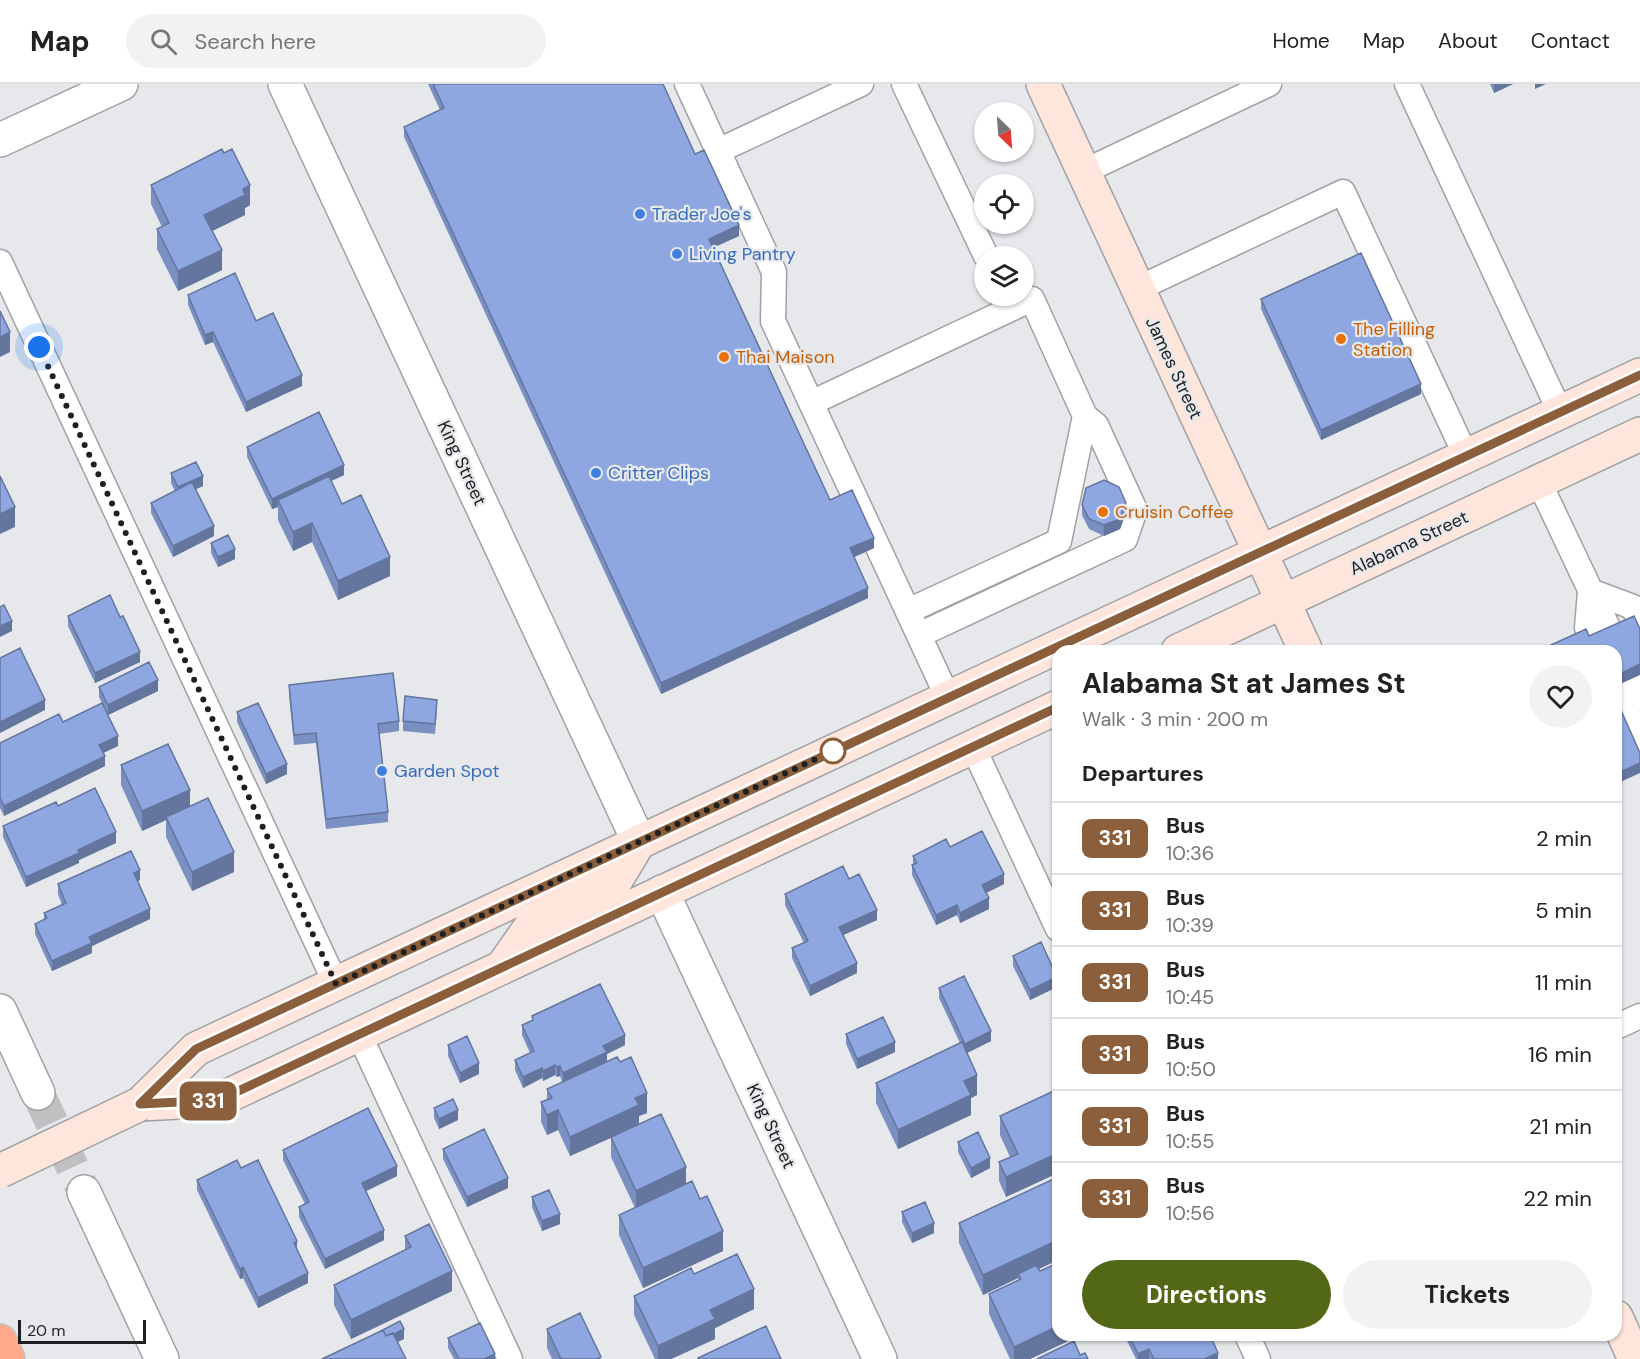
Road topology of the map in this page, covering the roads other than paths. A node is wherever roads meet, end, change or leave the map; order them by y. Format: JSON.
{"nodes":[{"id":1,"x":121,"y":84,"type":"edge"},
{"id":2,"x":285,"y":84,"type":"edge"},
{"id":3,"x":687,"y":84,"type":"edge"},
{"id":4,"x":861,"y":84,"type":"edge"},
{"id":5,"x":904,"y":84,"type":"edge"},
{"id":6,"x":1269,"y":84,"type":"edge"},
{"id":7,"x":1407,"y":84,"type":"edge"},
{"id":8,"x":1052,"y":87,"type":"edge"},
{"id":9,"x":0,"y":140,"type":"edge"},
{"id":10,"x":718,"y":151,"type":"junction"},
{"id":11,"x":1083,"y":172,"type":"junction"},
{"id":12,"x":981,"y":246,"type":"edge"},
{"id":13,"x":0,"y":262,"type":"edge"},
{"id":14,"x":1137,"y":289,"type":"junction"},
{"id":15,"x":1034,"y":303,"type":"edge"},
{"id":16,"x":1001,"y":306,"type":"edge"},
{"id":17,"x":1640,"y":375,"type":"edge"},
{"id":18,"x":811,"y":403,"type":"junction"},
{"id":19,"x":1560,"y":412,"type":"junction"},
{"id":20,"x":1085,"y":416,"type":"junction"},
{"id":21,"x":1640,"y":435,"type":"edge"},
{"id":22,"x":1466,"y":456,"type":"junction"},
{"id":23,"x":1539,"y":482,"type":"junction"},
{"id":24,"x":1260,"y":552,"type":"junction"},
{"id":25,"x":1590,"y":591,"type":"junction"},
{"id":26,"x":1283,"y":602,"type":"junction"},
{"id":27,"x":908,"y":611,"type":"junction"},
{"id":28,"x":1640,"y":622,"type":"edge"},
{"id":29,"x":919,"y":635,"type":"junction"},
{"id":30,"x":1603,"y":640,"type":"edge"},
{"id":31,"x":1061,"y":645,"type":"edge"},
{"id":32,"x":1191,"y":645,"type":"edge"},
{"id":33,"x":1303,"y":645,"type":"edge"},
{"id":34,"x":1052,"y":649,"type":"edge"},
{"id":35,"x":1629,"y":688,"type":"edge"},
{"id":36,"x":948,"y":698,"type":"junction"},
{"id":37,"x":1052,"y":710,"type":"edge"},
{"id":38,"x":1640,"y":740,"type":"edge"},
{"id":39,"x":973,"y":747,"type":"junction"},
{"id":40,"x":639,"y":842,"type":"junction"},
{"id":41,"x":662,"y":892,"type":"junction"},
{"id":42,"x":1052,"y":916,"type":"edge"},
{"id":43,"x":502,"y":967,"type":"junction"},
{"id":44,"x":336,"y":984,"type":"junction"},
{"id":45,"x":0,"y":1011,"type":"edge"},
{"id":46,"x":359,"y":1034,"type":"junction"},
{"id":47,"x":38,"y":1093,"type":"tunnel mouth"},
{"id":48,"x":140,"y":1104,"type":"junction"},
{"id":49,"x":0,"y":1171,"type":"edge"},
{"id":50,"x":84,"y":1192,"type":"tunnel mouth"},
{"id":51,"x":1622,"y":1330,"type":"edge"},
{"id":52,"x":0,"y":1341,"type":"edge"},
{"id":53,"x":1250,"y":1341,"type":"edge"},
{"id":54,"x":8,"y":1359,"type":"edge"},
{"id":55,"x":162,"y":1359,"type":"edge"},
{"id":56,"x":510,"y":1359,"type":"edge"},
{"id":57,"x":880,"y":1359,"type":"edge"},
{"id":58,"x":1258,"y":1359,"type":"edge"},
{"id":59,"x":1635,"y":1359,"type":"edge"}],
"edges":[{"from":1,"to":9,"type":"street"},
{"from":2,"to":40,"type":"street","name":"King Street"},
{"from":3,"to":10,"type":"lane"},
{"from":4,"to":10,"type":"lane"},
{"from":5,"to":12,"type":"lane"},
{"from":6,"to":11,"type":"lane"},
{"from":7,"to":19,"type":"lane"},
{"from":8,"to":11,"type":"main road","name":"James Street"},
{"from":10,"to":18,"type":"lane"},
{"from":11,"to":14,"type":"main road","name":"James Street"},
{"from":13,"to":44,"type":"lane"},
{"from":14,"to":22,"type":"lane"},
{"from":14,"to":24,"type":"main road","name":"James Street"},
{"from":15,"to":20,"type":"lane"},
{"from":16,"to":18,"type":"lane"},
{"from":17,"to":19,"type":"main road"},
{"from":18,"to":27,"type":"lane"},
{"from":19,"to":22,"type":"main road"},
{"from":20,"to":27,"type":"lane"},
{"from":20,"to":29,"type":"lane"},
{"from":21,"to":23,"type":"main road","name":"Alabama Street"},
{"from":22,"to":24,"type":"main road"},
{"from":23,"to":25,"type":"lane"},
{"from":23,"to":26,"type":"main road","name":"Alabama Street"},
{"from":24,"to":26,"type":"main road","name":"James Street"},
{"from":24,"to":31,"type":"main road"},
{"from":25,"to":28,"type":"lane"},
{"from":25,"to":30,"type":"lane"},
{"from":26,"to":32,"type":"main road","name":"Alabama Street"},
{"from":26,"to":33,"type":"main road","name":"James Street"},
{"from":27,"to":29,"type":"lane"},
{"from":29,"to":36,"type":"lane"},
{"from":34,"to":36,"type":"main road"},
{"from":35,"to":38,"type":"lane"},
{"from":36,"to":40,"type":"main road"},
{"from":37,"to":39,"type":"main road"},
{"from":39,"to":41,"type":"main road"},
{"from":39,"to":42,"type":"lane"},
{"from":40,"to":43,"type":"main road"},
{"from":40,"to":44,"type":"main road"},
{"from":41,"to":43,"type":"main road"},
{"from":41,"to":57,"type":"street","name":"King Street"},
{"from":43,"to":46,"type":"main road"},
{"from":44,"to":48,"type":"main road"},
{"from":45,"to":47,"type":"street"},
{"from":46,"to":48,"type":"main road"},
{"from":46,"to":56,"type":"lane"},
{"from":48,"to":49,"type":"main road","bridge":true},
{"from":50,"to":55,"type":"street"},
{"from":51,"to":59,"type":"main road"},
{"from":52,"to":54,"type":"highway"},
{"from":53,"to":58,"type":"lane"}]}
